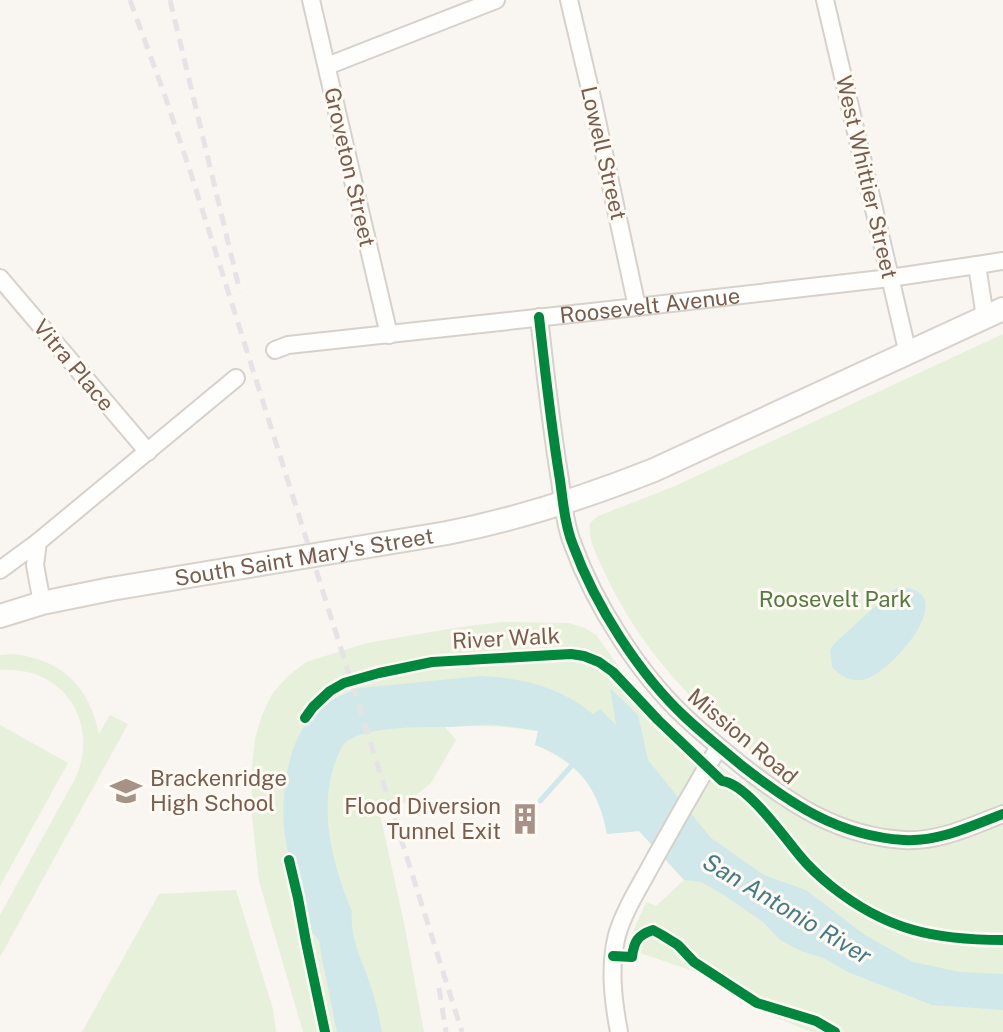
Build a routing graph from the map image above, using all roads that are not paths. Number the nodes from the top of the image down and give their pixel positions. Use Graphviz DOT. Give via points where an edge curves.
graph roads {
  1 [pos="311,0"];
  2 [pos="496,0"];
  3 [pos="569,0"];
  4 [pos="825,0"];
  5 [pos="327,66"];
  6 [pos="1003,261"];
  7 [pos="977,265"];
  8 [pos="0,278"];
  9 [pos="890,278"];
  10 [pos="637,307"];
  11 [pos="994,313"];
  12 [pos="539,317"];
  13 [pos="389,335"];
  14 [pos="275,350"];
  15 [pos="908,354"];
  16 [pos="236,378"];
  17 [pos="148,452"];
  18 [pos="564,504"];
  19 [pos="38,542"];
  20 [pos="0,570"];
  21 [pos="42,603"];
  22 [pos="0,616"];
  23 [pos="719,747"];
  24 [pos="1003,814"];
  25 [pos="619,1032"];
  1 -- 5 [label="street, Groveton Street"];
  2 -- 5 [label="street"];
  3 -- 10 [label="street, Lowell Street"];
  4 -- 9 [label="street, West Whittier Street"];
  5 -- 13 [label="street, Groveton Street"];
  6 -- 7 [label="street, Roosevelt Avenue"];
  7 -- 9 [label="street, Roosevelt Avenue"];
  7 -- 11 [label="street"];
  8 -- 17 [label="street, Vitra Place"];
  9 -- 10 [label="street, Roosevelt Avenue"];
  9 -- 15 [label="street, West Whittier Street"];
  10 -- 12 [label="street, Roosevelt Avenue"];
  11 -- 15 [label="main road"];
  12 -- 13 [label="street, Roosevelt Avenue"];
  12 -- 18 [label="street, Mission Road"];
  13 -- 14 [label="street, Roosevelt Avenue"];
  15 -- 18 [label="main road" via="654,470"];
  16 -- 17 [label="street"];
  17 -- 19 [label="street"];
  18 -- 21 [label="main road, South Saint Mary's Street" via="485,526"];
  18 -- 23 [label="street, Mission Road" via="573,544 620,639 683,715"];
  19 -- 20 [label="street"];
  19 -- 21 [label="street" via="35,565"];
  21 -- 22 [label="main road, South Saint Mary's Street"];
  23 -- 24 [label="street, Mission Road" via="796,806 869,835 932,839"];
  23 -- 25 [label="street" via="618,933 612,981"];
}
